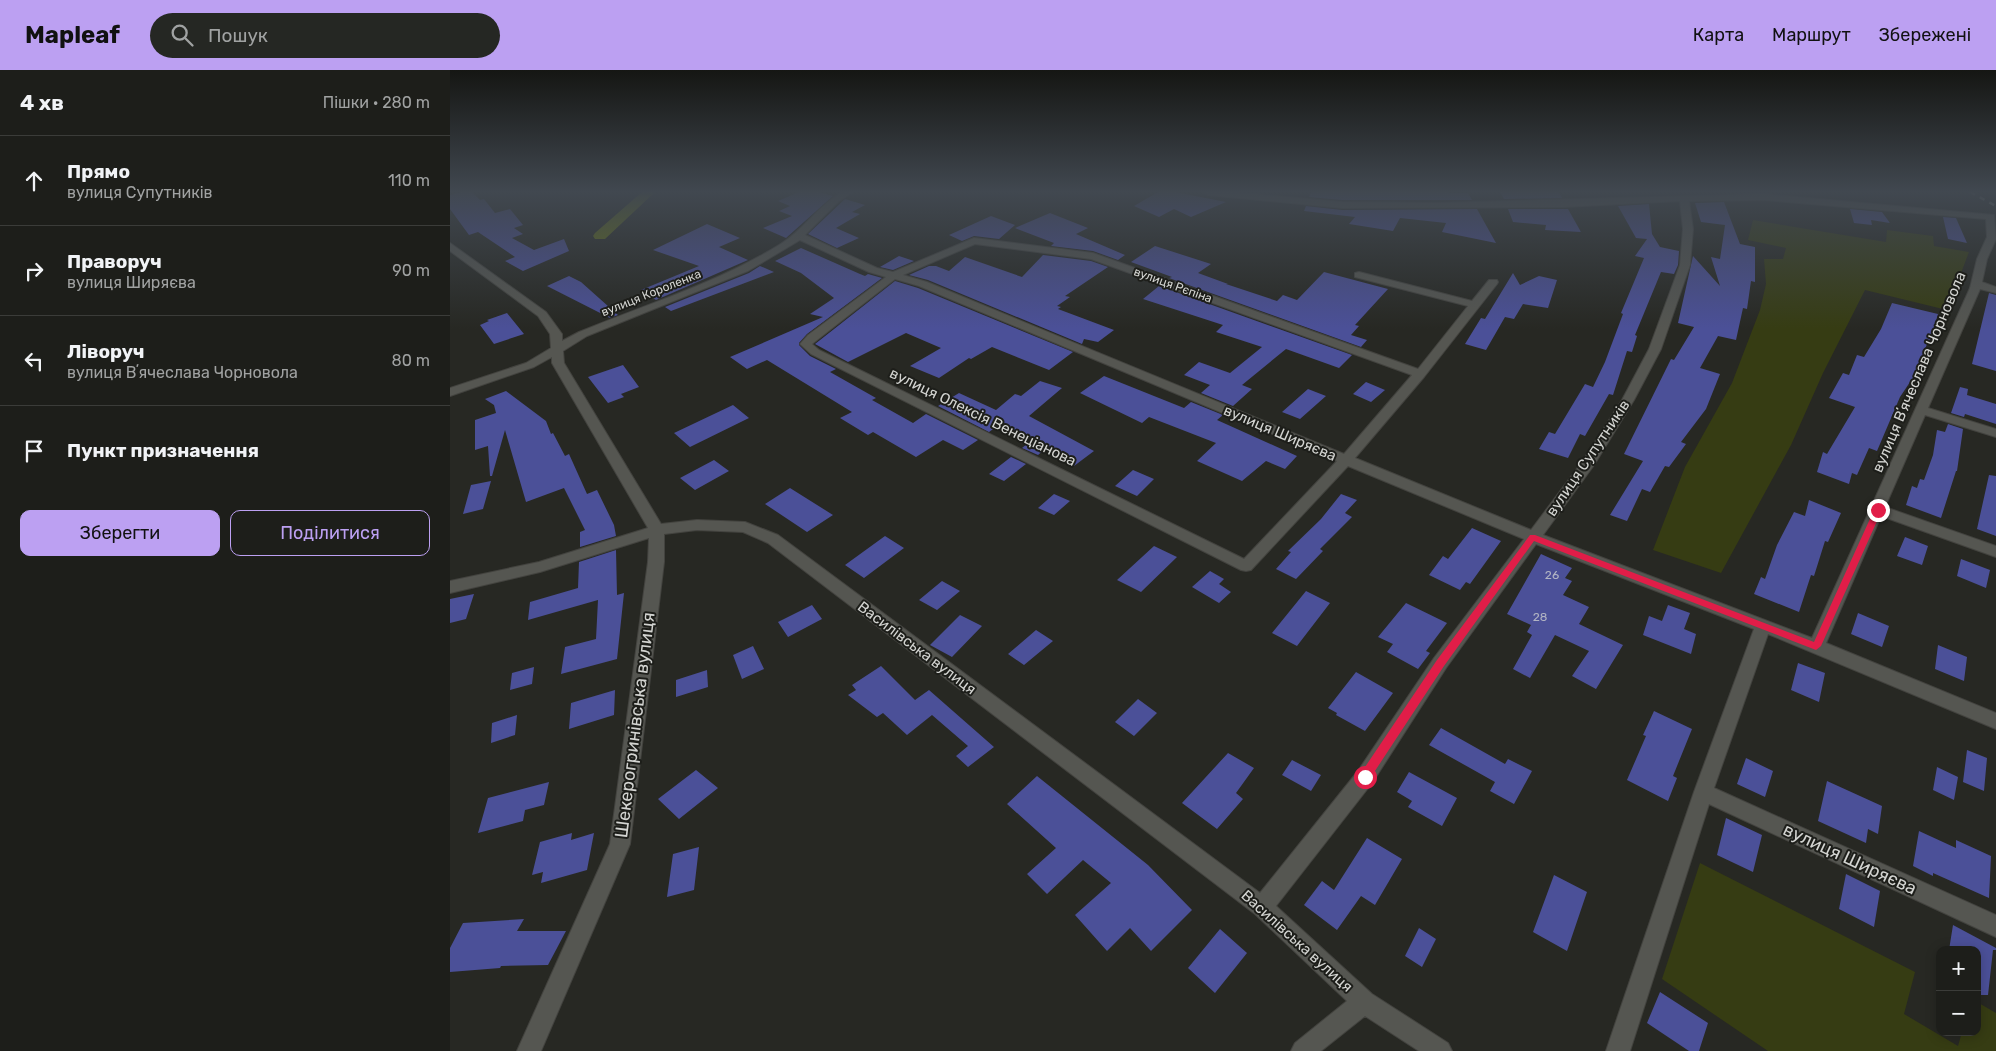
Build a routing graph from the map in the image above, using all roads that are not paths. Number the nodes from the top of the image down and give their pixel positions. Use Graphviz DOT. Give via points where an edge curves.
graph roads {
  1 [pos="796,238"];
  2 [pos="803,238"];
  3 [pos="1687,238"];
  4 [pos="1992,238"];
  5 [pos="450,246"];
  6 [pos="893,276"];
  7 [pos="1359,276"];
  8 [pos="1493,282"];
  9 [pos="1976,284"];
  10 [pos="1996,290"];
  11 [pos="1476,305"];
  12 [pos="557,347"];
  13 [pos="1420,374"];
  14 [pos="450,392"];
  15 [pos="1922,410"];
  16 [pos="1996,433"];
  17 [pos="1346,460"];
  18 [pos="1878,510"];
  19 [pos="657,530"];
  20 [pos="1533,537"];
  21 [pos="1996,552"];
  22 [pos="450,588"];
  23 [pos="1763,626"];
  24 [pos="1816,646"];
  25 [pos="1996,721"];
  26 [pos="1703,792"];
  27 [pos="1262,907"];
  28 [pos="1996,926"];
  29 [pos="1364,1002"];
  30 [pos="529,1051"];
  31 [pos="1302,1051"];
  32 [pos="1440,1051"];
  33 [pos="1618,1051"];
  1 -- 12 [label="street, вулиця Короленка" via="744,269"];
  2 -- 6 [label="street, вулиця Ширяєва"];
  3 -- 20 [label="street, вулиця Супутників" via="1685,265 1655,349 1587,465"];
  4 -- 9 [label="street, вулиця Вʼячеслава Чорновола"];
  5 -- 12 [label="street" via="542,314 556,334"];
  6 -- 13 [label="street, вулиця Рєпіна" via="974,241 1093,256"];
  6 -- 17 [label="street, вулиця Ширяєва" via="924,284"];
  6 -- 17 [label="street, вулиця Олексія Венеціанова" via="806,344 815,352 1246,566"];
  7 -- 11 [label="street"];
  8 -- 11 [label="street"];
  9 -- 10 [label="street"];
  9 -- 15 [label="street, вулиця Вʼячеслава Чорновола"];
  11 -- 13 [label="street"];
  12 -- 14 [label="street, вулиця Короленка" via="530,365"];
  12 -- 19 [label="street" via="558,363"];
  13 -- 17 [label="street"];
  15 -- 16 [label="street"];
  15 -- 18 [label="street, вулиця Вʼячеслава Чорновола"];
  17 -- 20 [label="street, вулиця Ширяєва"];
  18 -- 21 [label="street"];
  18 -- 24 [label="street, вулиця Вʼячеслава Чорновола"];
  19 -- 22 [label="street, Василівська вулиця" via="540,567"];
  19 -- 27 [label="street, Василівська вулиця" via="697,525 745,527 773,539"];
  19 -- 30 [label="street, Шекерогринівська вулиця" via="656,562 620,844"];
  20 -- 23 [label="street, вулиця Ширяєва"];
  20 -- 27 [label="street, вулиця Супутників" via="1440,663 1365,777"];
  23 -- 24 [label="street, вулиця Ширяєва"];
  23 -- 26 [label="street"];
  24 -- 25 [label="street, вулиця Ширяєва"];
  26 -- 28 [label="street, вулиця Ширяєва"];
  26 -- 33 [label="street"];
  27 -- 29 [label="street, Василівська вулиця"];
  29 -- 31 [label="street"];
  29 -- 32 [label="street, Василівська вулиця"];
}
